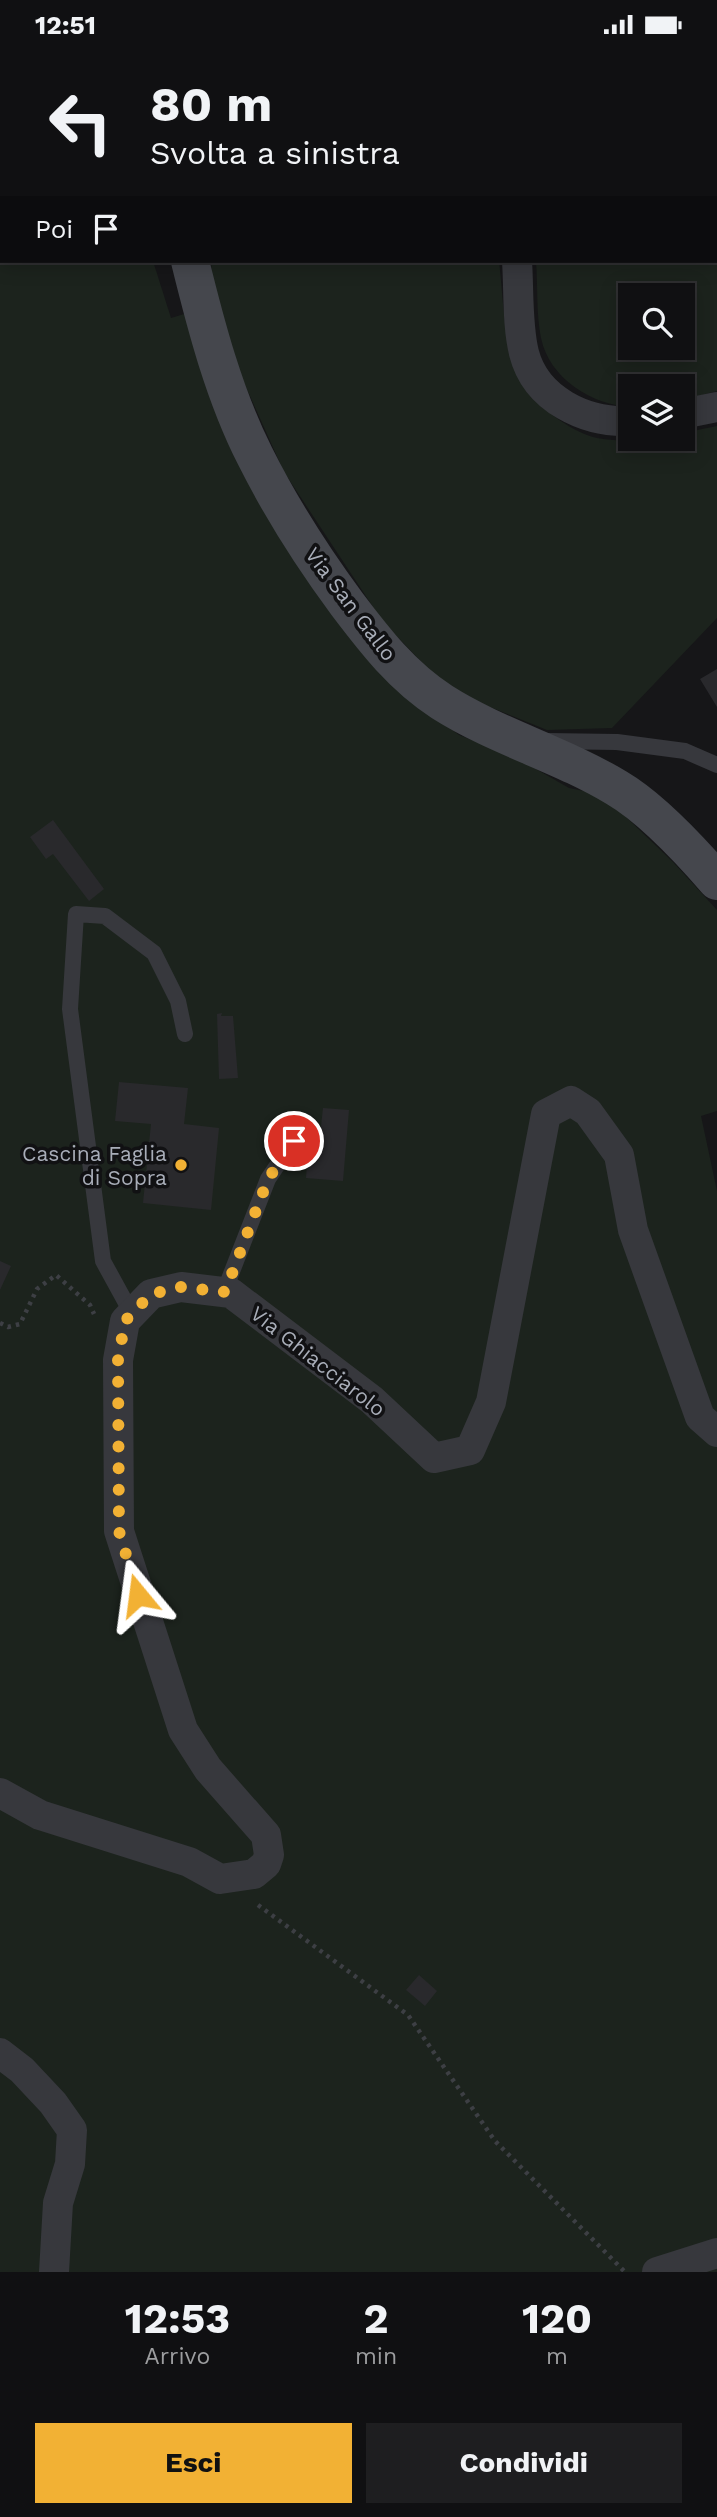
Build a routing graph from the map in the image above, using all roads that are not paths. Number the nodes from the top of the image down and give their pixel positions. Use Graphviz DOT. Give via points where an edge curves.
graph roads {
  1 [pos="191,263"];
  2 [pos="517,263"];
  3 [pos="717,407"];
  4 [pos="695,411"];
  5 [pos="618,422"];
  6 [pos="530,746"];
  7 [pos="717,765"];
  8 [pos="717,881"];
  9 [pos="185,1034"];
  10 [pos="303,1127"];
  11 [pos="225,1292"];
  12 [pos="132,1314"];
  13 [pos="717,1432"];
  14 [pos="0,1793"];
  15 [pos="0,2053"];
  16 [pos="717,2253"];
  17 [pos="54,2272"];
  18 [pos="657,2272"];
  1 -- 6 [label="street, Via San Gallo" via="219,366 254,455 319,566 407,677 489,729"];
  2 -- 5 [label="street" via="524,353 535,379 580,415"];
  3 -- 4 [label="street"];
  6 -- 7 [label="lane" via="554,739 617,741 685,751"];
  6 -- 8 [label="street, Via San Gallo" via="619,789 689,849"];
  9 -- 12 [label="lane" via="178,1001 154,953 105,916 76,915 70,1009 103,1261"];
  10 -- 11 [label="lane" via="268,1179"];
  11 -- 12 [label="street, Via Ghiacciarolo" via="181,1287 151,1294"];
  11 -- 13 [label="street, Via Ghiacciarolo" via="372,1401 434,1458 470,1450 491,1402 546,1114 571,1101 588,1112 619,1156 638,1243 700,1417"];
  12 -- 14 [label="street" via="125,1321 118,1360 119,1531 183,1730 208,1769 266,1835 269,1855 254,1874 220,1879 176,1858 40,1815"];
  15 -- 17 [label="street" via="53,2103 72,2130 71,2164 58,2203"];
  16 -- 18 [label="street"];
}
